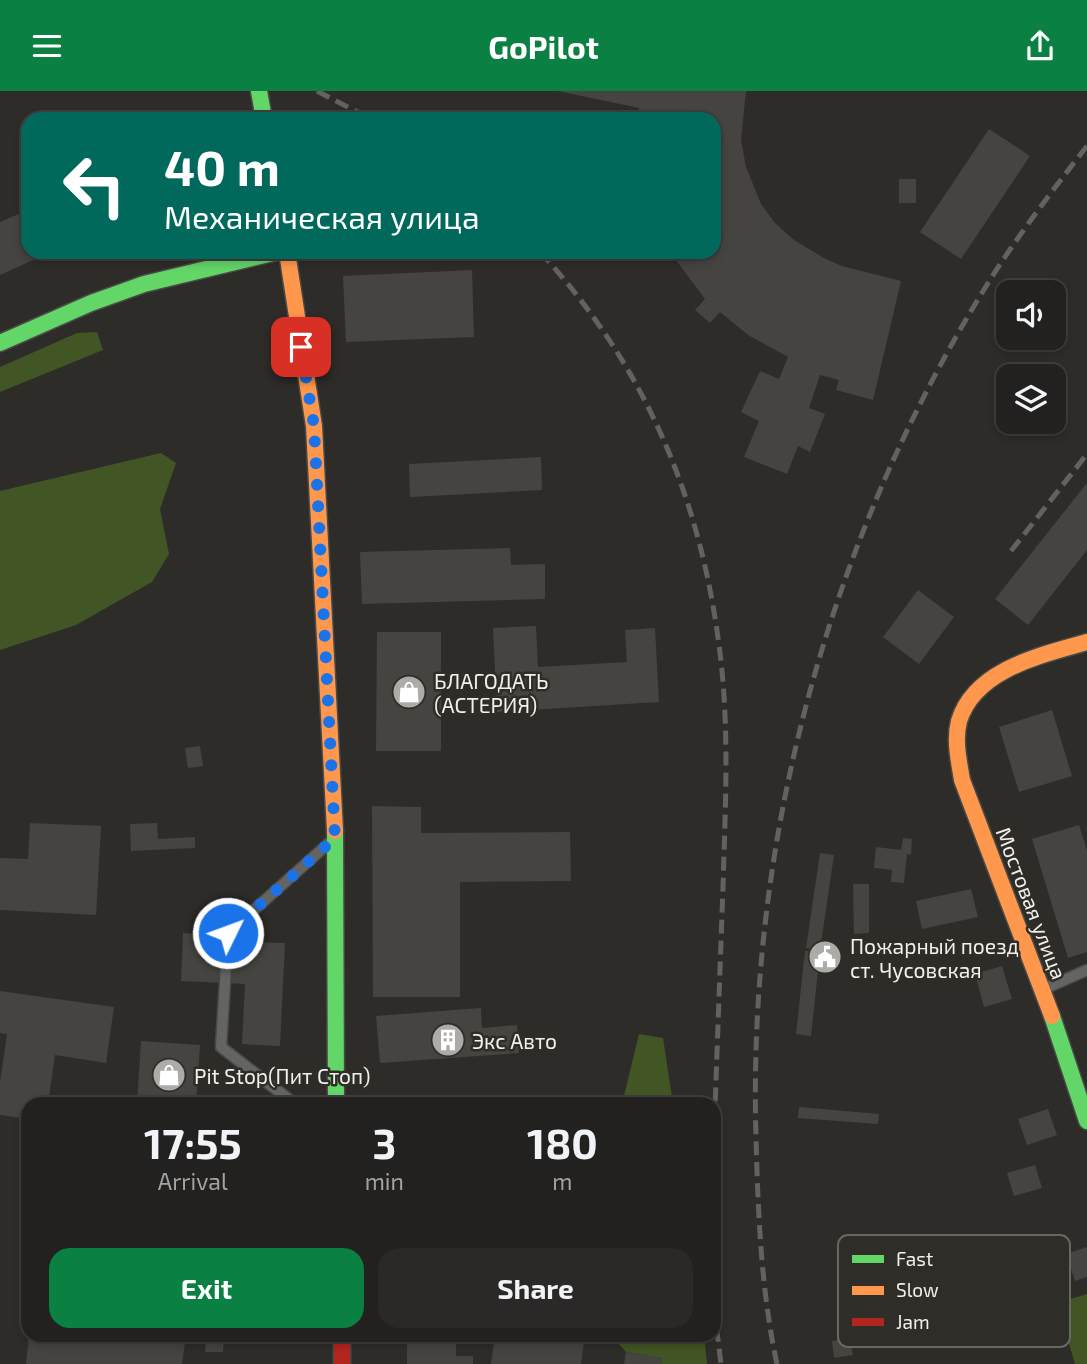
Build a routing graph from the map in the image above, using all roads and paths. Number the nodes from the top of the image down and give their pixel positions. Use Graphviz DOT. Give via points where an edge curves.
graph roads {
  1 [pos="259,91"];
  2 [pos="263,112"];
  3 [pos="248,259"];
  4 [pos="288,259"];
  5 [pos="0,343"];
  6 [pos="1087,642"];
  7 [pos="335,838"];
  8 [pos="1087,970"];
  9 [pos="1043,989"];
  10 [pos="286,1097"];
  11 [pos="336,1097"];
  12 [pos="1087,1121"];
  13 [pos="342,1342"];
  14 [pos="342,1364"];
  1 -- 2 [label="main road"];
  3 -- 5 [label="main road" via="144,284"];
  4 -- 7 [label="main road" via="314,426"];
  6 -- 9 [label="main road, Мостовая улица" via="1003,670 985,683 958,723 955,745 957,763"];
  7 -- 10 [label="lane" via="228,933 221,1047"];
  7 -- 11 [label="main road"];
  8 -- 9 [label="lane"];
  9 -- 12 [label="main road, Мостовая улица"];
  13 -- 14 [label="main road"];
}
